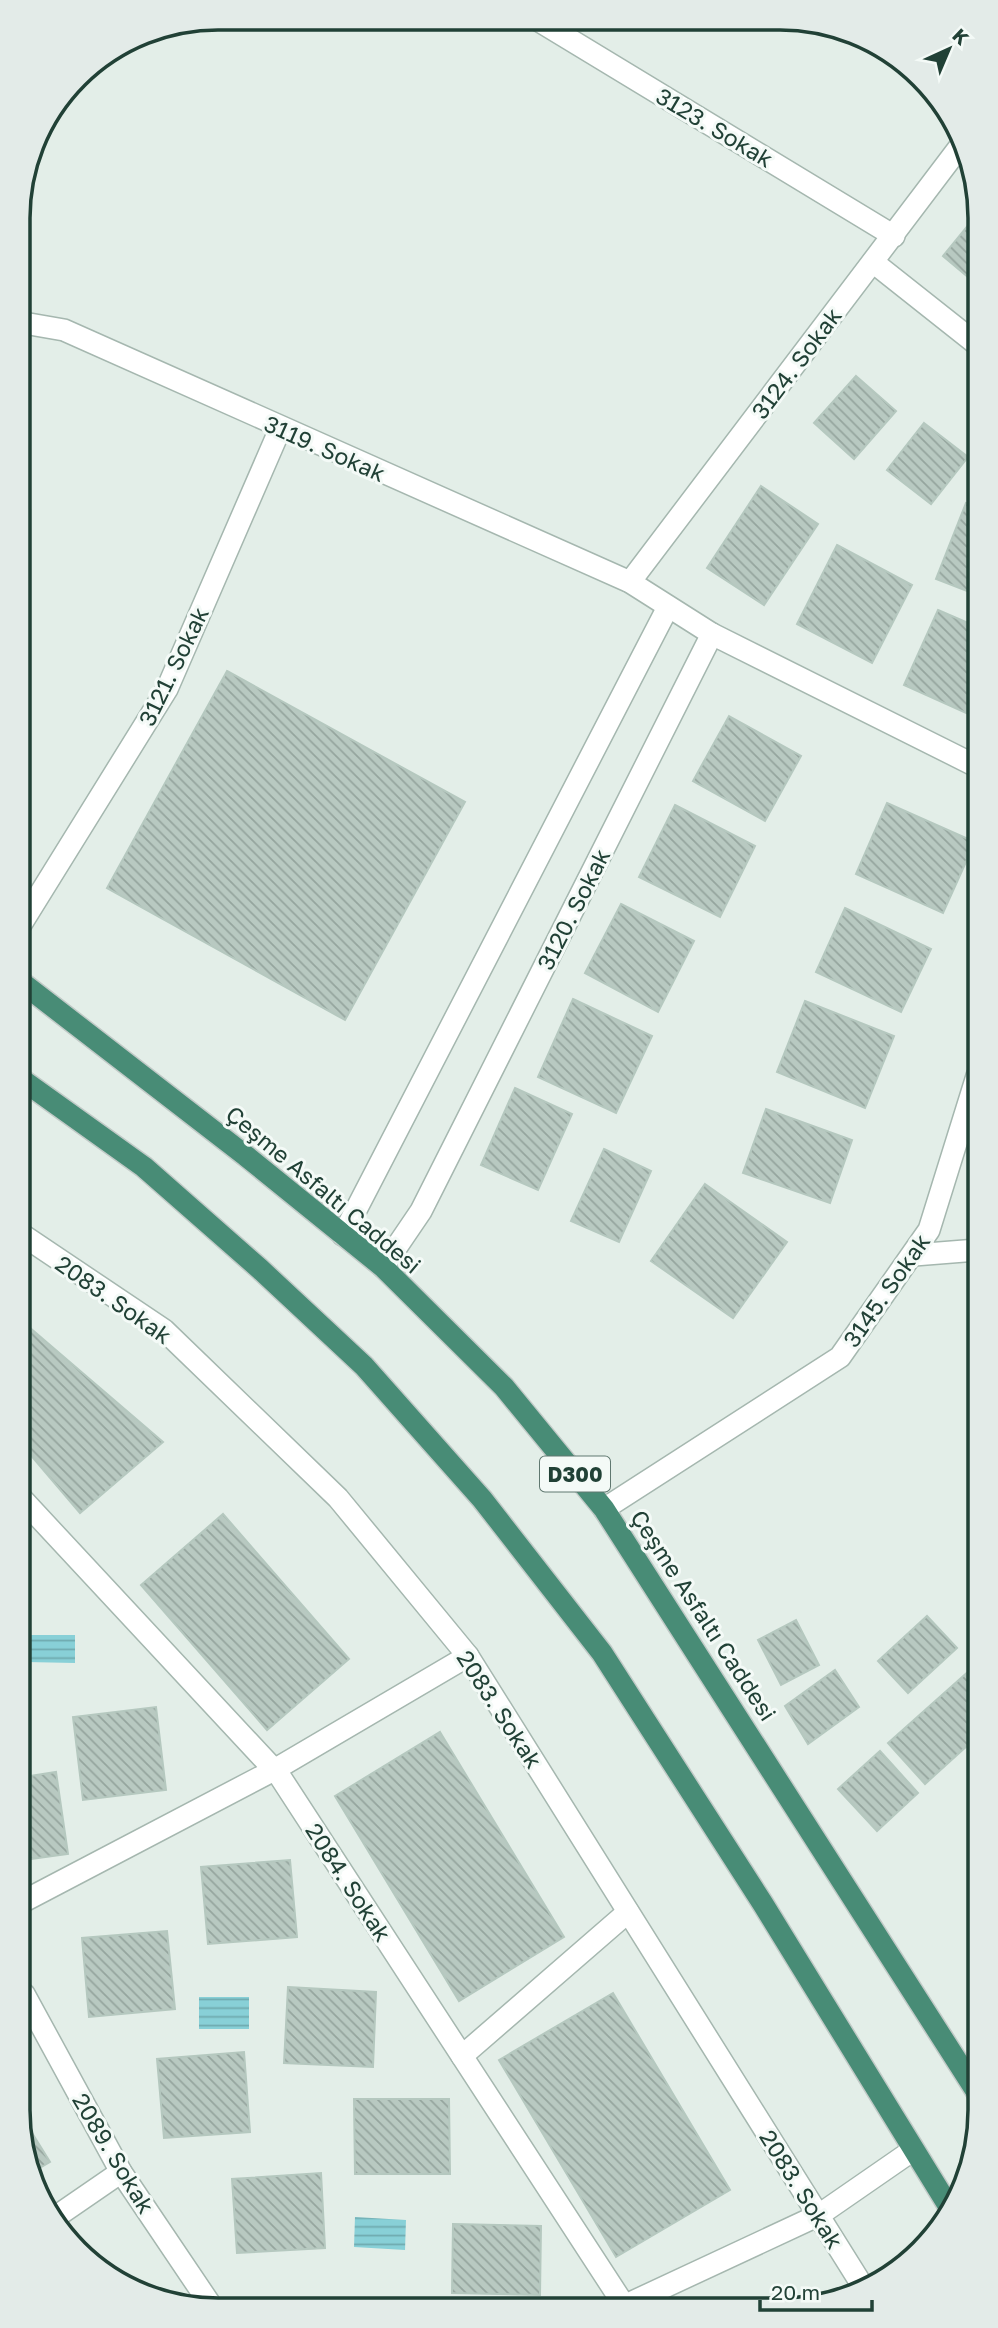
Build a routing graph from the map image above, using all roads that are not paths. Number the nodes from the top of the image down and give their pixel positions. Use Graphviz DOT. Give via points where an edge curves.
graph roads {
  1 [pos="554,30"];
  2 [pos="956,152"];
  3 [pos="894,236"];
  4 [pos="873,262"];
  5 [pos="30,324"];
  6 [pos="968,337"];
  7 [pos="280,429"];
  8 [pos="630,582"];
  9 [pos="668,607"];
  10 [pos="712,634"];
  11 [pos="968,762"];
  12 [pos="30,910"];
  13 [pos="30,990"];
  14 [pos="30,1085"];
  15 [pos="968,1102"];
  16 [pos="343,1235"];
  17 [pos="30,1240"];
  18 [pos="968,1251"];
  19 [pos="914,1255"];
  20 [pos="383,1267"];
  21 [pos="30,1508"];
  22 [pos="604,1509"];
  23 [pos="468,1656"];
  24 [pos="274,1770"];
  25 [pos="30,1899"];
  26 [pos="628,1912"];
  27 [pos="30,2005"];
  28 [pos="462,2056"];
  29 [pos="968,2077"];
  30 [pos="913,2150"];
  31 [pos="121,2172"];
  32 [pos="945,2200"];
  33 [pos="60,2214"];
  34 [pos="819,2215"];
  35 [pos="859,2280"];
  36 [pos="206,2298"];
  37 [pos="620,2298"];
  38 [pos="640,2298"];
  1 -- 3 [label="street, 3123. Sokak"];
  2 -- 3 [label="street, 3124. Sokak"];
  3 -- 4 [label="street, 3124. Sokak"];
  4 -- 6 [label="street"];
  4 -- 8 [label="street, 3124. Sokak"];
  5 -- 7 [label="street, 3119. Sokak" via="64,330"];
  7 -- 8 [label="street, 3119. Sokak"];
  7 -- 12 [label="street, 3121. Sokak" via="167,689"];
  8 -- 9 [label="street"];
  9 -- 10 [label="street"];
  9 -- 16 [label="street"];
  10 -- 11 [label="street"];
  10 -- 20 [label="street, 3120. Sokak" via="421,1211"];
  13 -- 16 [label="highway, Çeşme Asfaltı Caddesi / D300"];
  14 -- 30 [label="highway" via="144,1167 260,1269 364,1366 482,1499 601,1653 763,1904"];
  15 -- 19 [label="street, 3145. Sokak" via="929,1230"];
  16 -- 20 [label="highway, Çeşme Asfaltı Caddesi / D300"];
  17 -- 23 [label="street, 2083. Sokak" via="164,1330 338,1498"];
  18 -- 19 [label="street"];
  19 -- 22 [label="street, 3145. Sokak" via="840,1357"];
  20 -- 22 [label="highway, Çeşme Asfaltı Caddesi / D300" via="503,1387"];
  21 -- 24 [label="street, 2084. Sokak"];
  22 -- 29 [label="highway, Çeşme Asfaltı Caddesi / D300"];
  23 -- 24 [label="street"];
  23 -- 26 [label="street, 2083. Sokak"];
  24 -- 25 [label="street"];
  24 -- 28 [label="street, 2084. Sokak"];
  26 -- 28 [label="street"];
  26 -- 34 [label="street, 2083. Sokak"];
  27 -- 31 [label="street, 2089. Sokak"];
  28 -- 37 [label="street, 2084. Sokak"];
  30 -- 32 [label="highway"];
  30 -- 34 [label="street"];
  31 -- 33 [label="street"];
  31 -- 36 [label="street, 2089. Sokak"];
  34 -- 35 [label="street, 2083. Sokak"];
  34 -- 38 [label="street"];
}
